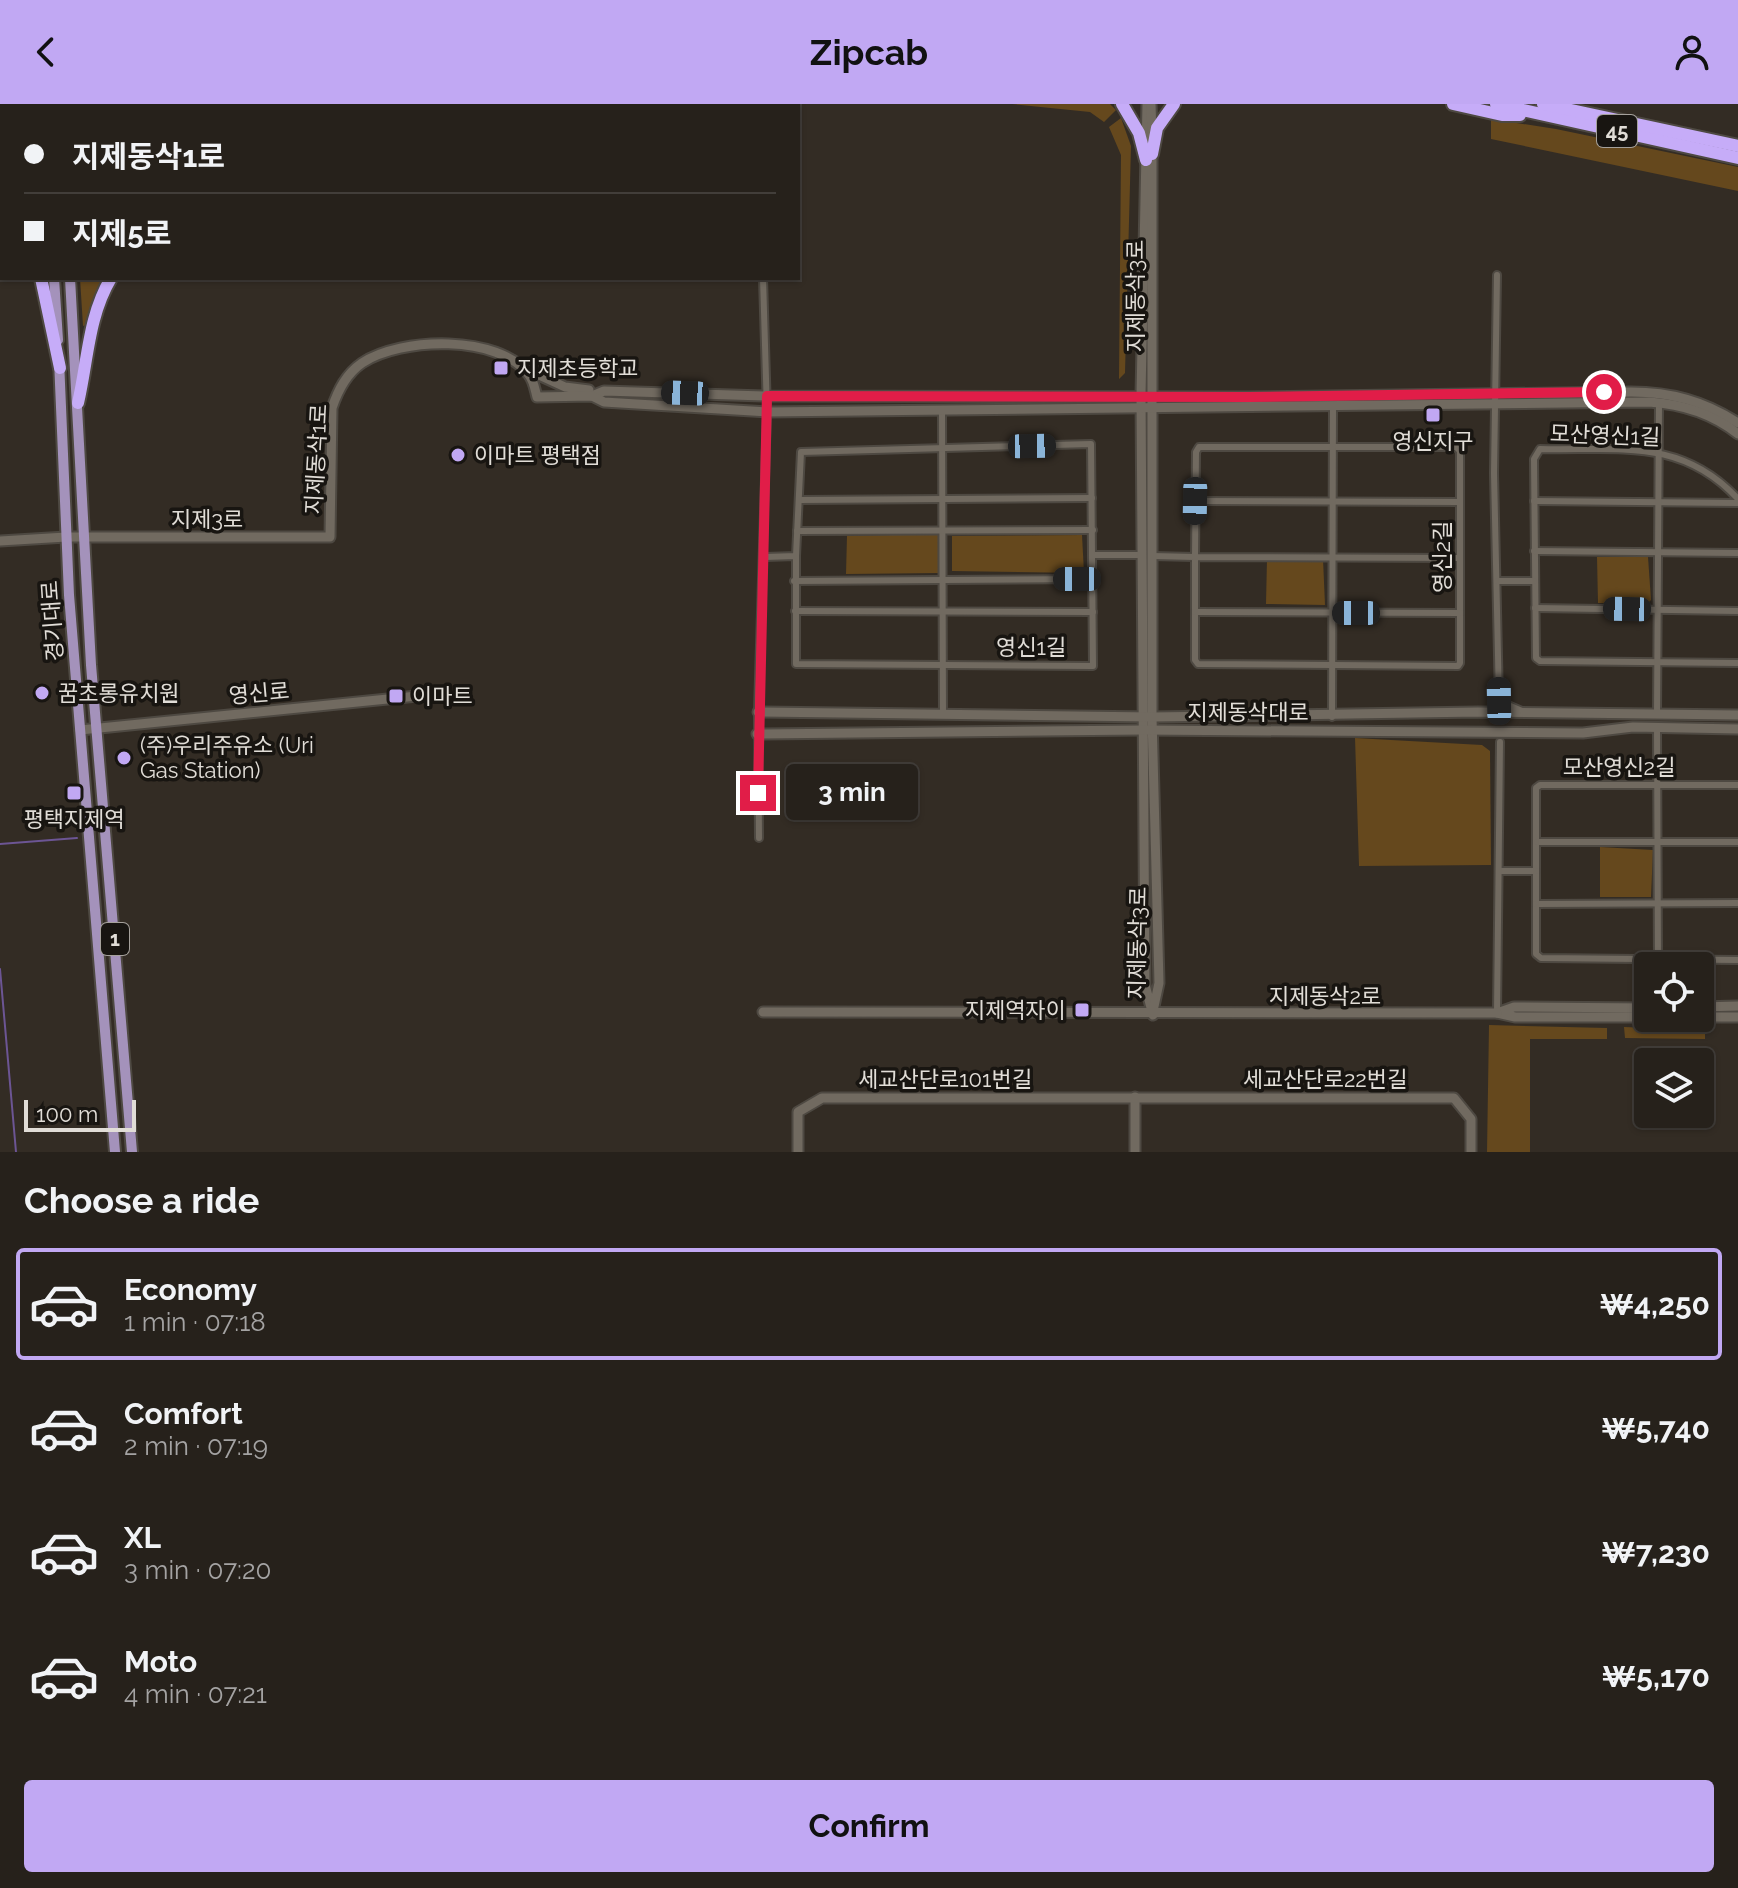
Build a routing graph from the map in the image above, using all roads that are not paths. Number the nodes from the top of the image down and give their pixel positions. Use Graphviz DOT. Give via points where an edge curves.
graph roads {
  1 [pos="1122,104"];
  2 [pos="1149,104"];
  3 [pos="1174,104"];
  4 [pos="1453,104"];
  5 [pos="1496,104"];
  6 [pos="1542,110"];
  7 [pos="1738,146"];
  8 [pos="1149,157"];
  9 [pos="1738,158"];
  10 [pos="1497,275"];
  11 [pos="41,280"];
  12 [pos="54,280"];
  13 [pos="70,280"];
  14 [pos="110,280"];
  15 [pos="763,280"];
  16 [pos="522,367"];
  17 [pos="60,368"];
  18 [pos="604,391"];
  19 [pos="1141,395"];
  20 [pos="1154,395"];
  21 [pos="592,396"];
  22 [pos="767,396"];
  23 [pos="1495,401"];
  24 [pos="78,403"];
  25 [pos="1659,403"];
  26 [pos="1333,408"];
  27 [pos="1147,409"];
  28 [pos="942,411"];
  29 [pos="767,412"];
  30 [pos="1738,423"];
  31 [pos="1738,434"];
  32 [pos="1331,447"];
  33 [pos="943,448"];
  34 [pos="1658,452"];
  35 [pos="1092,498"];
  36 [pos="943,499"];
  37 [pos="799,500"];
  38 [pos="1195,501"];
  39 [pos="1331,501"];
  40 [pos="1534,501"];
  41 [pos="1738,501"];
  42 [pos="1460,502"];
  43 [pos="1658,504"];
  44 [pos="943,530"];
  45 [pos="1093,530"];
  46 [pos="797,531"];
  47 [pos="66,537"];
  48 [pos="83,537"];
  49 [pos="330,537"];
  50 [pos="0,541"];
  51 [pos="1534,551"];
  52 [pos="1658,552"];
  53 [pos="1738,553"];
  54 [pos="1093,555"];
  55 [pos="796,556"];
  56 [pos="1146,556"];
  57 [pos="765,557"];
  58 [pos="1195,557"];
  59 [pos="1330,557"];
  60 [pos="1460,558"];
  61 [pos="1093,579"];
  62 [pos="943,580"];
  63 [pos="794,581"];
  64 [pos="1497,581"];
  65 [pos="1534,581"];
  66 [pos="1535,608"];
  67 [pos="1658,610"];
  68 [pos="795,611"];
  69 [pos="1738,611"];
  70 [pos="943,612"];
  71 [pos="1093,612"];
  72 [pos="1195,612"];
  73 [pos="1330,613"];
  74 [pos="1460,613"];
  75 [pos="1657,663"];
  76 [pos="1738,663"];
  77 [pos="943,665"];
  78 [pos="1332,665"];
  79 [pos="427,695"];
  80 [pos="1499,701"];
  81 [pos="758,712"];
  82 [pos="1478,712"];
  83 [pos="1527,713"];
  84 [pos="943,714"];
  85 [pos="1657,714"];
  86 [pos="1738,715"];
  87 [pos="1147,717"];
  88 [pos="1332,717"];
  89 [pos="95,726"];
  90 [pos="1657,727"];
  91 [pos="1738,729"];
  92 [pos="80,730"];
  93 [pos="1148,730"];
  94 [pos="1482,732"];
  95 [pos="1519,732"];
  96 [pos="757,734"];
  97 [pos="1500,742"];
  98 [pos="1657,785"];
  99 [pos="1738,785"];
  100 [pos="759,838"];
  101 [pos="1537,842"];
  102 [pos="1658,842"];
  103 [pos="1738,842"];
  104 [pos="1499,871"];
  105 [pos="1536,871"];
  106 [pos="1658,903"];
  107 [pos="1738,903"];
  108 [pos="1536,904"];
  109 [pos="1658,952"];
  110 [pos="1738,960"];
  111 [pos="1714,961"];
  112 [pos="1634,962"];
  113 [pos="1738,1006"];
  114 [pos="1714,1007"];
  115 [pos="1634,1008"];
  116 [pos="763,1012"];
  117 [pos="1497,1013"];
  118 [pos="1153,1015"];
  119 [pos="1634,1017"];
  120 [pos="1714,1017"];
  121 [pos="1738,1017"];
  122 [pos="1135,1097"];
  123 [pos="115,1152"];
  124 [pos="132,1152"];
  125 [pos="798,1152"];
  126 [pos="1135,1152"];
  127 [pos="1471,1152"];
  1 -- 8 [label="highway"];
  2 -- 8 [label="street, 지제동삭3로"];
  3 -- 8 [label="highway" via="1157,128"];
  4 -- 6 [label="highway" via="1502,115"];
  5 -- 6 [label="highway, 45"];
  6 -- 7 [label="highway, 45"];
  6 -- 9 [label="highway, 45"];
  8 -- 19 [label="street, 지제동삭3로"];
  8 -- 20 [label="street, 지제동삭3로"];
  10 -- 23 [label="street"];
  11 -- 17 [label="highway"];
  12 -- 17 [label="main road, 경기대로 / 1"];
  13 -- 24 [label="main road, 경기대로 / 1"];
  14 -- 24 [label="highway" via="88,335"];
  15 -- 22 [label="street"];
  16 -- 18 [label="street" via="565,387"];
  16 -- 21 [label="street, 지제동삭1로" via="537,397"];
  16 -- 49 [label="street, 지제동삭1로" via="476,345 404,346 361,364 339,388 332,408"];
  17 -- 47 [label="main road, 경기대로 / 1"];
  18 -- 21 [label="street, 지제동삭1로"];
  18 -- 22 [label="street, 지제동삭1로"];
  19 -- 20 [label="street, 지제동삭1로"];
  19 -- 22 [label="street, 지제동삭1로"];
  19 -- 27 [label="street, 지제동삭3로"];
  20 -- 23 [label="street, 지제동삭1로"];
  20 -- 27 [label="street, 지제동삭3로"];
  21 -- 29 [label="street, 지제동삭1로" via="604,402"];
  22 -- 29 [label="street"];
  23 -- 25 [label="street, 지제동삭1로"];
  23 -- 26 [label="street, 지제동삭1로"];
  23 -- 30 [label="street, 지제동삭1로" via="1666,392"];
  23 -- 64 [label="street"];
  24 -- 48 [label="main road, 경기대로 / 1"];
  25 -- 31 [label="street, 지제동삭1로" via="1701,413"];
  25 -- 34 [label="street"];
  26 -- 27 [label="street, 지제동삭1로"];
  26 -- 32 [label="street"];
  27 -- 28 [label="street, 지제동삭1로"];
  27 -- 56 [label="street, 지제동삭3로"];
  28 -- 29 [label="street, 지제동삭1로"];
  28 -- 33 [label="street"];
  29 -- 57 [label="street"];
  32 -- 38 [label="street, 영신2길" via="1199,447"];
  32 -- 39 [label="street"];
  32 -- 42 [label="street, 영신2길" via="1458,448"];
  33 -- 35 [label="street, 영신1길" via="1091,444"];
  33 -- 36 [label="street"];
  33 -- 37 [label="street, 영신1길" via="801,452"];
  34 -- 40 [label="street, 모산영신1길" via="1540,449 1534,459"];
  34 -- 41 [label="street, 모산영신1길" via="1717,476"];
  34 -- 43 [label="street"];
  35 -- 36 [label="street"];
  35 -- 45 [label="street, 영신1길"];
  36 -- 37 [label="street"];
  36 -- 44 [label="street"];
  37 -- 46 [label="street, 영신1길"];
  38 -- 39 [label="street"];
  38 -- 58 [label="street, 영신2길"];
  39 -- 42 [label="street"];
  39 -- 59 [label="street"];
  40 -- 43 [label="street"];
  40 -- 51 [label="street, 모산영신1길"];
  41 -- 43 [label="street"];
  42 -- 60 [label="street, 영신2길"];
  43 -- 52 [label="street"];
  44 -- 45 [label="street"];
  44 -- 46 [label="street"];
  44 -- 62 [label="street"];
  45 -- 54 [label="street, 영신1길"];
  46 -- 55 [label="street, 영신1길"];
  47 -- 48 [label="street, 지제3로"];
  47 -- 50 [label="street, 지제3로"];
  47 -- 92 [label="main road, 경기대로 / 1"];
  48 -- 49 [label="street, 지제3로"];
  48 -- 89 [label="main road, 경기대로 / 1"];
  51 -- 52 [label="street"];
  51 -- 65 [label="street, 모산영신1길"];
  52 -- 53 [label="street"];
  52 -- 67 [label="street"];
  54 -- 56 [label="street"];
  54 -- 61 [label="street, 영신1길"];
  55 -- 57 [label="street"];
  55 -- 63 [label="street, 영신1길"];
  56 -- 58 [label="street"];
  56 -- 87 [label="street, 지제동삭3로"];
  57 -- 81 [label="street"];
  58 -- 59 [label="street"];
  58 -- 72 [label="street, 영신2길"];
  59 -- 60 [label="street"];
  59 -- 73 [label="street"];
  60 -- 74 [label="street, 영신2길"];
  61 -- 62 [label="street"];
  61 -- 71 [label="street, 영신1길"];
  62 -- 63 [label="street"];
  62 -- 70 [label="street"];
  63 -- 68 [label="street, 영신1길"];
  64 -- 65 [label="street"];
  64 -- 80 [label="street"];
  65 -- 66 [label="street, 모산영신1길"];
  66 -- 67 [label="street"];
  66 -- 75 [label="street, 모산영신1길" via="1540,661"];
  67 -- 69 [label="street"];
  67 -- 75 [label="street"];
  68 -- 70 [label="street"];
  68 -- 77 [label="street, 영신1길" via="796,664"];
  70 -- 71 [label="street"];
  70 -- 77 [label="street"];
  71 -- 77 [label="street, 영신1길" via="1093,666"];
  72 -- 73 [label="street"];
  72 -- 78 [label="street, 영신2길" via="1198,664"];
  73 -- 74 [label="street"];
  73 -- 78 [label="street"];
  74 -- 78 [label="street, 영신2길" via="1458,666"];
  75 -- 76 [label="street, 모산영신1길"];
  75 -- 85 [label="street"];
  77 -- 84 [label="street"];
  78 -- 88 [label="street"];
  79 -- 89 [label="street, 영신로"];
  80 -- 82 [label="street"];
  80 -- 83 [label="street"];
  81 -- 84 [label="street, 지제동삭대로"];
  81 -- 96 [label="street"];
  82 -- 83 [label="street, 지제동삭대로"];
  82 -- 88 [label="street, 지제동삭대로"];
  83 -- 85 [label="street, 지제동삭대로"];
  84 -- 87 [label="street, 지제동삭대로"];
  85 -- 86 [label="street, 지제동삭대로"];
  87 -- 88 [label="street, 지제동삭대로"];
  87 -- 93 [label="street, 지제동삭3로"];
  89 -- 92 [label="street, 영신로"];
  89 -- 124 [label="main road, 경기대로 / 1"];
  90 -- 91 [label="street, 지제동삭대로"];
  90 -- 95 [label="street, 지제동삭대로"];
  90 -- 98 [label="street"];
  92 -- 123 [label="main road, 경기대로 / 1"];
  93 -- 94 [label="street, 지제동삭대로"];
  93 -- 96 [label="street, 지제동삭대로"];
  93 -- 118 [label="street, 지제동삭3로" via="1145,985"];
  94 -- 95 [label="street, 지제동삭대로"];
  94 -- 97 [label="street"];
  95 -- 97 [label="street"];
  96 -- 100 [label="street"];
  97 -- 104 [label="street"];
  98 -- 99 [label="street, 모산영신2길"];
  98 -- 101 [label="street, 모산영신2길" via="1540,785"];
  98 -- 102 [label="street"];
  101 -- 102 [label="street"];
  101 -- 105 [label="street, 모산영신2길"];
  102 -- 103 [label="street"];
  102 -- 106 [label="street"];
  104 -- 105 [label="street"];
  104 -- 117 [label="street"];
  105 -- 108 [label="street, 모산영신2길"];
  106 -- 107 [label="street"];
  106 -- 108 [label="street"];
  106 -- 109 [label="street"];
  108 -- 112 [label="street, 모산영신2길" via="1536,954 1541,958"];
  110 -- 111 [label="street, 모산영신2길"];
  113 -- 114 [label="street"];
  115 -- 117 [label="street, 지제동삭2로" via="1514,1007"];
  116 -- 118 [label="street, 지제동삭2로"];
  117 -- 118 [label="street, 지제동삭2로"];
  117 -- 119 [label="street, 지제동삭2로"];
  120 -- 121 [label="street"];
  122 -- 125 [label="street, 세교산단로101번길" via="822,1098 798,1112"];
  122 -- 126 [label="street"];
  122 -- 127 [label="street, 세교산단로22번길" via="1454,1098 1471,1119"];
}
